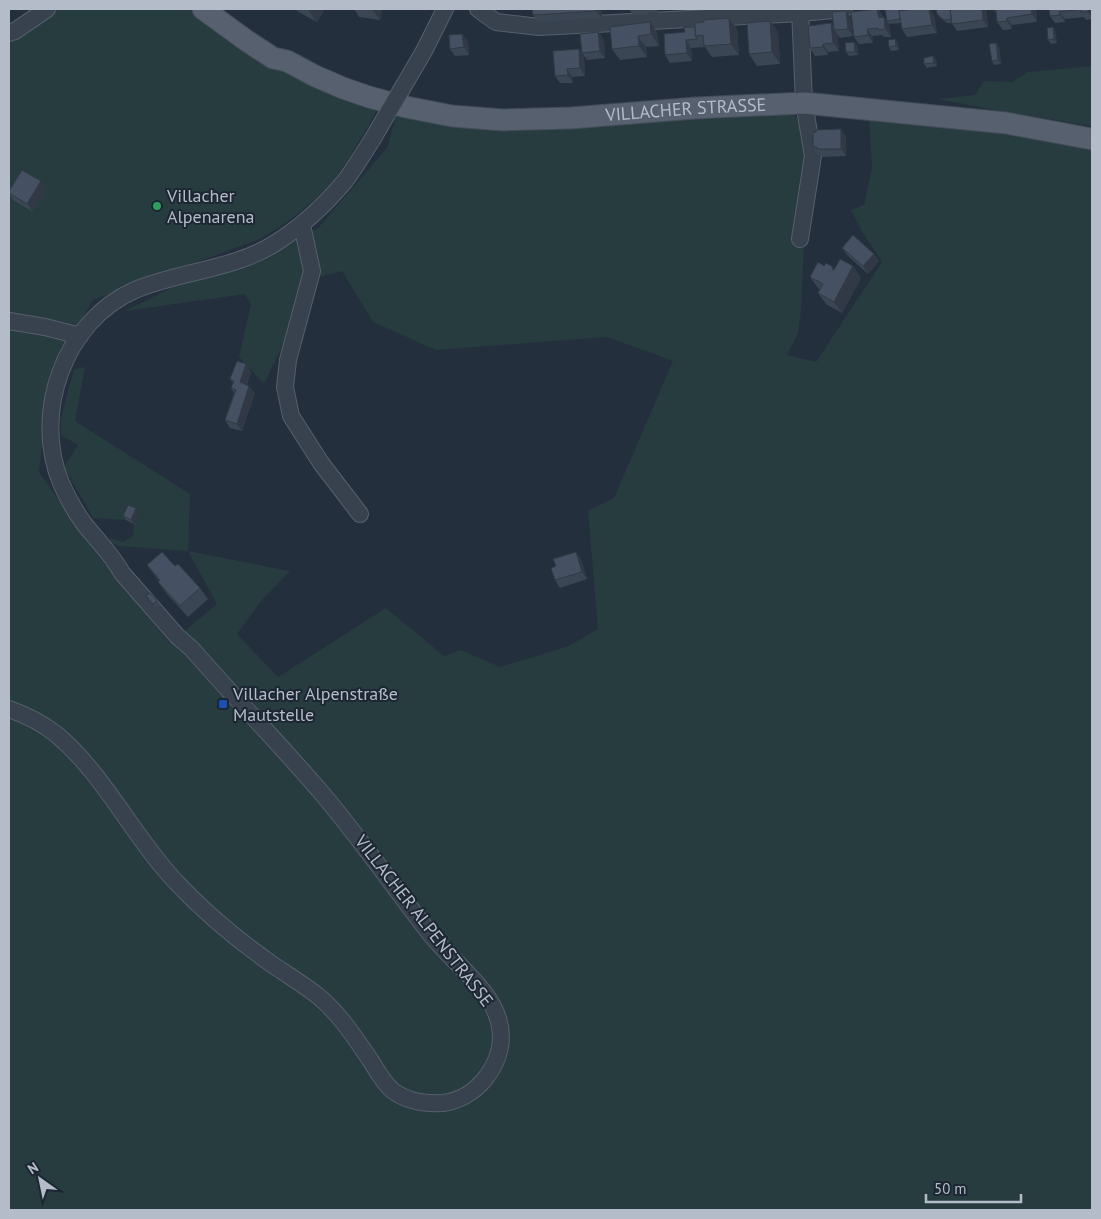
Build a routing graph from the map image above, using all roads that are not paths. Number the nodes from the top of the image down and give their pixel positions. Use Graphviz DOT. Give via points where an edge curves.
graph roads {
  1 [pos="47,9"];
  2 [pos="203,9"];
  3 [pos="223,9"];
  4 [pos="445,9"];
  5 [pos="478,9"];
  6 [pos="844,9"];
  7 [pos="800,11"];
  8 [pos="9,33"];
  9 [pos="287,61"];
  10 [pos="804,103"];
  11 [pos="1092,139"];
  12 [pos="302,225"];
  13 [pos="800,239"];
  14 [pos="9,321"];
  15 [pos="80,336"];
  16 [pos="360,514"];
  17 [pos="9,708"];
  1 -- 8 [label="street"];
  2 -- 9 [label="main road, VILLACHER STRASSE" via="260,51"];
  3 -- 9 [label="main road, VILLACHER STRASSE" via="280,50"];
  4 -- 12 [label="street, VILLACHER ALPENSTRASSE, bridge" via="424,51 345,181"];
  5 -- 7 [label="street" via="496,22 539,27"];
  6 -- 7 [label="street"];
  7 -- 10 [label="street"];
  9 -- 10 [label="main road, VILLACHER STRASSE" via="343,88 406,107 452,116 503,120 572,118"];
  10 -- 11 [label="main road, VILLACHER STRASSE" via="1006,123"];
  10 -- 13 [label="street" via="812,156"];
  12 -- 15 [label="street, VILLACHER ALPENSTRASSE" via="273,245 239,260 133,291 95,319"];
  12 -- 16 [label="street" via="312,271 288,360 285,387 291,416 321,463"];
  14 -- 15 [label="street"];
  15 -- 17 [label="street, VILLACHER ALPENSTRASSE" via="66,356 53,393 50,433 61,483 72,504 122,573 325,796 434,938 490,1001 502,1036 494,1068 479,1087 452,1102 424,1103 393,1091 349,1030 324,1002 212,917 176,882 76,752 32,718"];
}
